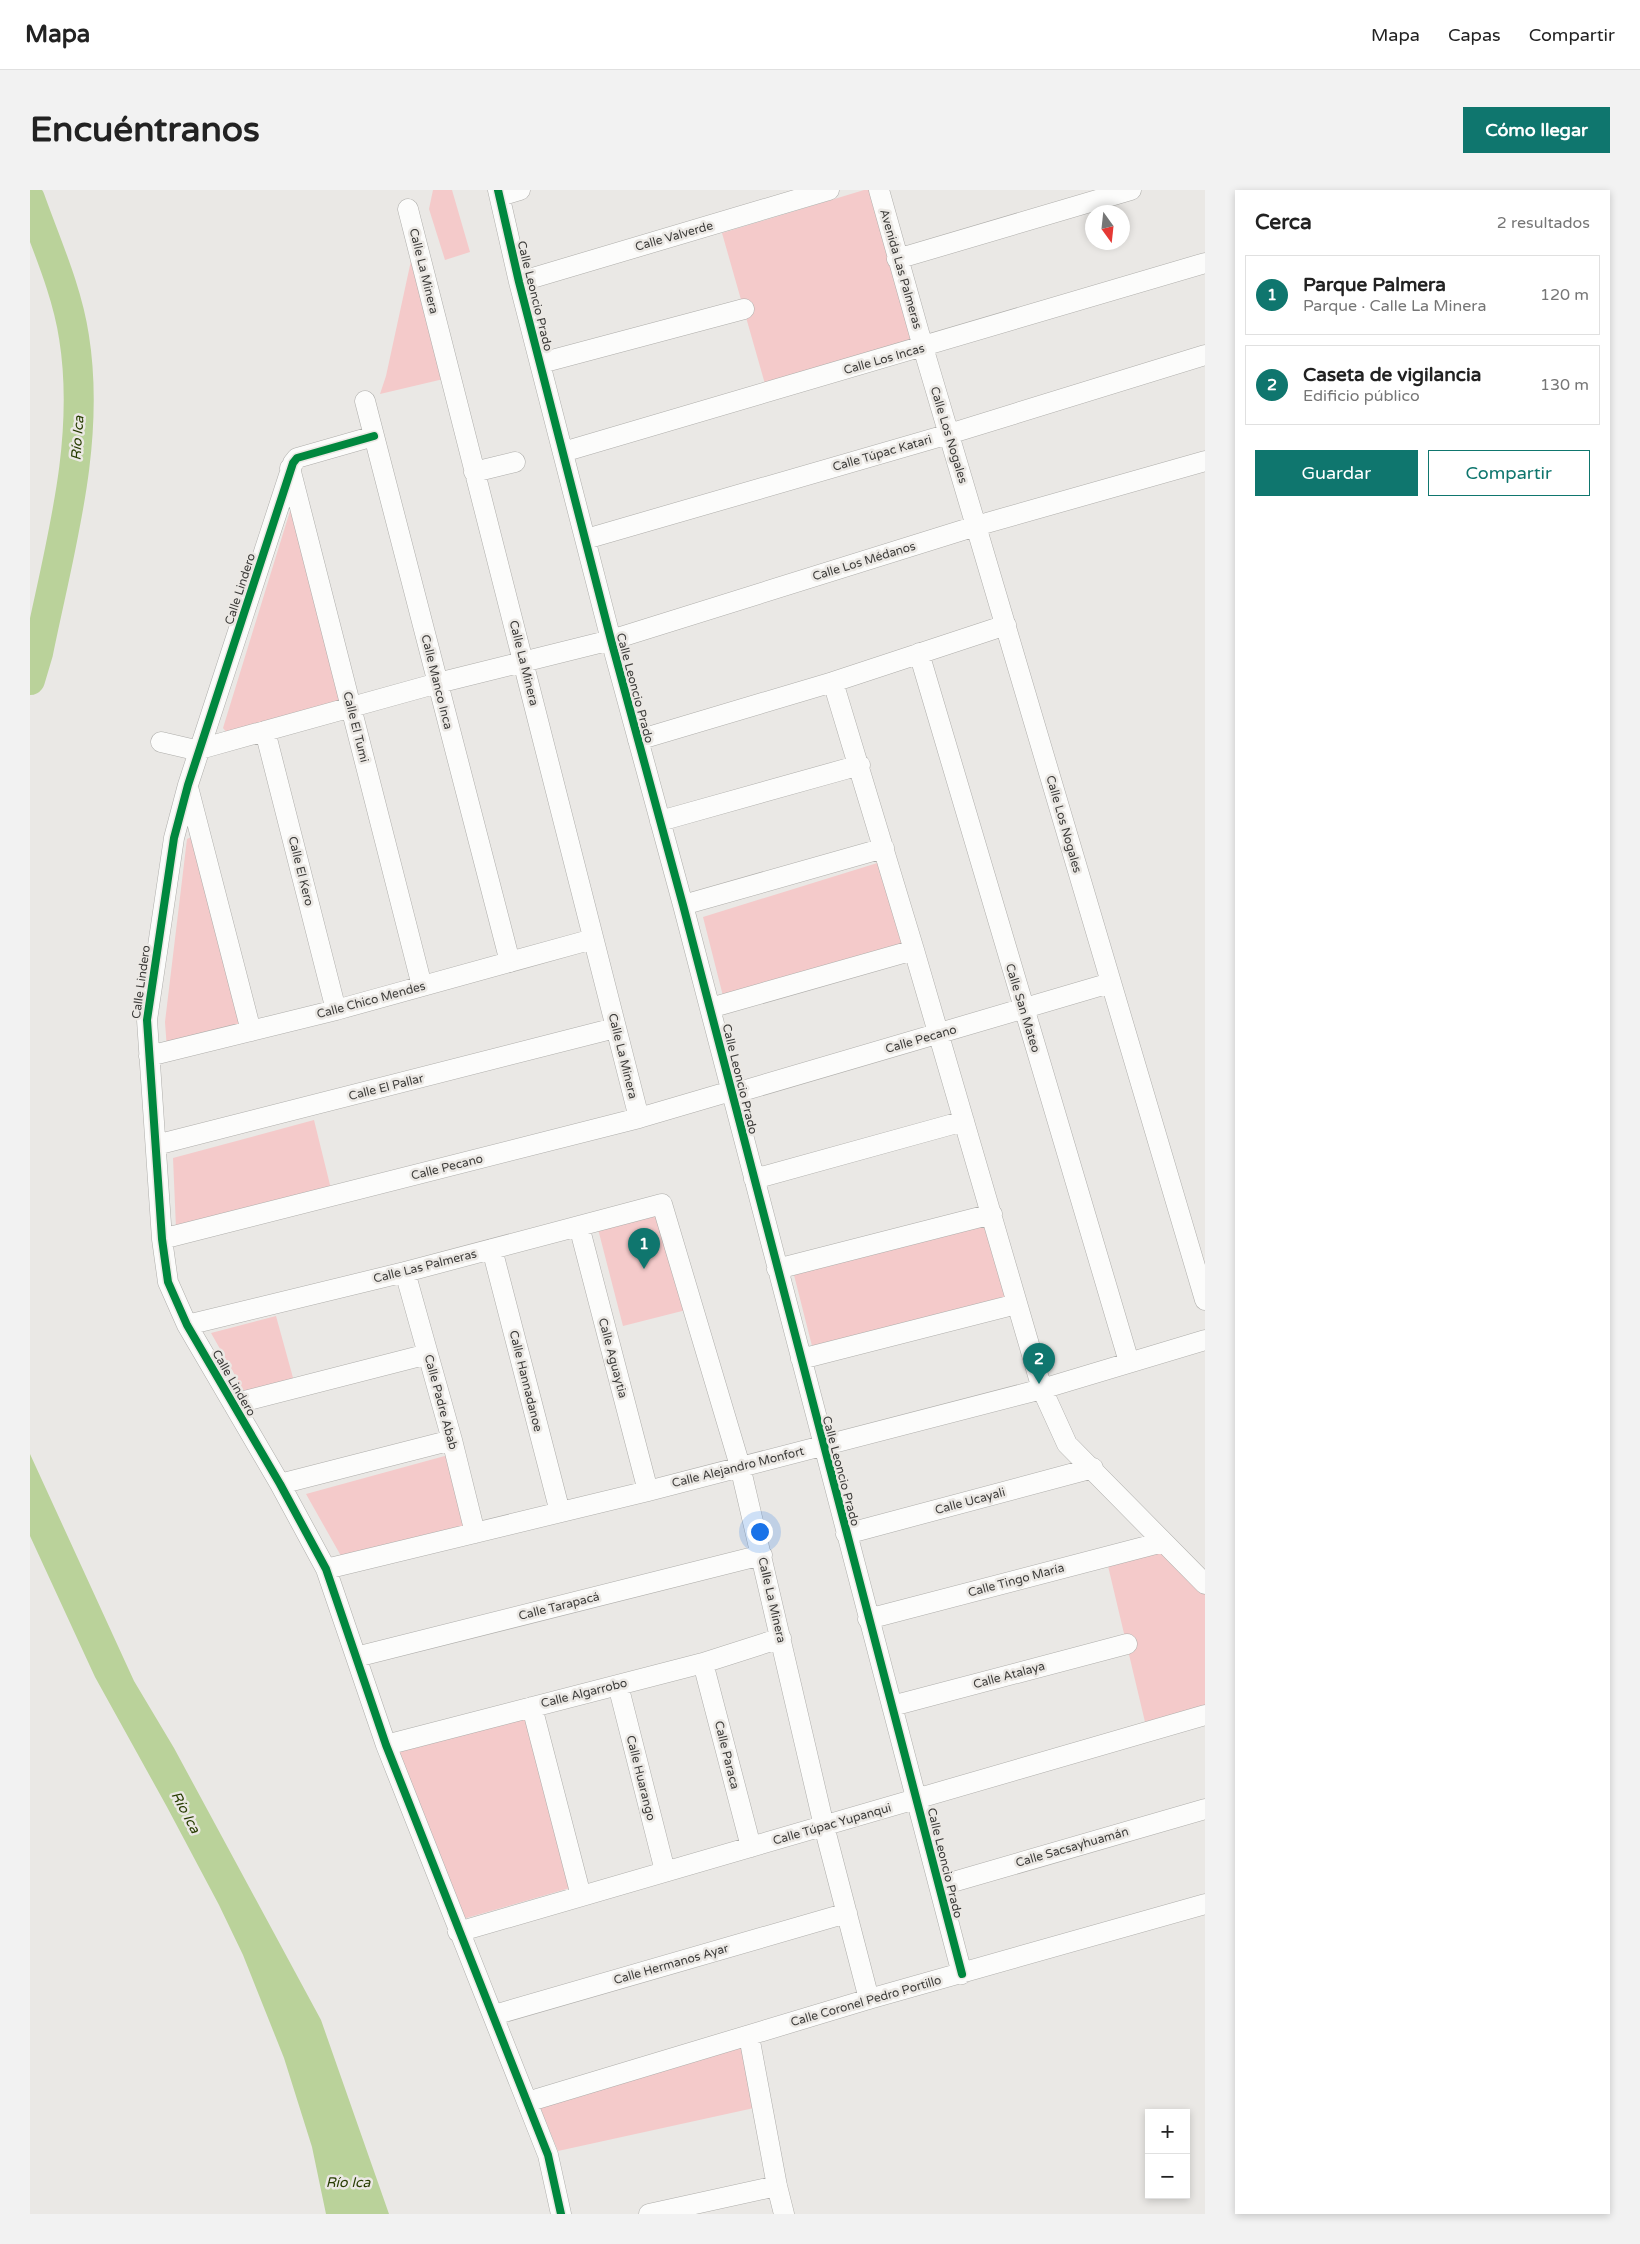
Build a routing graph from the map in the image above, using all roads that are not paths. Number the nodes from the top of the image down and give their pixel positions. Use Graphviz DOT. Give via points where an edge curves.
graph roads {
  1 [pos="520,190"];
  2 [pos="829,190"];
  3 [pos="879,190"];
  4 [pos="1130,190"];
  5 [pos="499,193"];
  6 [pos="408,209"];
  7 [pos="898,258"];
  8 [pos="1205,263"];
  9 [pos="519,282"];
  10 [pos="744,309"];
  11 [pos="923,347"];
  12 [pos="1205,355"];
  13 [pos="541,363"];
  14 [pos="364,401"];
  15 [pos="949,434"];
  16 [pos="374,436"];
  17 [pos="562,452"];
  18 [pos="1205,461"];
  19 [pos="516,462"];
  20 [pos="290,468"];
  21 [pos="474,472"];
  22 [pos="976,526"];
  23 [pos="586,539"];
  24 [pos="1006,625"];
  25 [pos="611,640"];
  26 [pos="919,653"];
  27 [pos="524,662"];
  28 [pos="833,682"];
  29 [pos="438,683"];
  30 [pos="350,707"];
  31 [pos="265,731"];
  32 [pos="638,740"];
  33 [pos="161,742"];
  34 [pos="200,749"];
  35 [pos="860,765"];
  36 [pos="188,785"];
  37 [pos="660,822"];
  38 [pos="884,848"];
  39 [pos="683,906"];
  40 [pos="593,939"];
  41 [pos="914,950"];
  42 [pos="510,962"];
  43 [pos="1110,983"];
  44 [pos="422,986"];
  45 [pos="710,1008"];
  46 [pos="1023,1009"];
  47 [pos="336,1010"];
  48 [pos="615,1028"];
  49 [pos="252,1031"];
  50 [pos="939,1034"];
  51 [pos="149,1056"];
  52 [pos="732,1092"];
  53 [pos="639,1118"];
  54 [pos="964,1121"];
  55 [pos="156,1145"];
  56 [pos="754,1179"];
  57 [pos="662,1204"];
  58 [pos="992,1214"];
  59 [pos="579,1226"];
  60 [pos="162,1239"];
  61 [pos="492,1249"];
  62 [pos="777,1269"];
  63 [pos="404,1272"];
  64 [pos="1205,1300"];
  65 [pos="1016,1304"];
  66 [pos="187,1325"];
  67 [pos="1205,1340"];
  68 [pos="428,1354"];
  69 [pos="801,1359"];
  70 [pos="1129,1362"];
  71 [pos="1042,1389"];
  72 [pos="233,1404"];
  73 [pos="452,1440"];
  74 [pos="823,1446"];
  75 [pos="740,1466"];
  76 [pos="1093,1468"];
  77 [pos="280,1484"];
  78 [pos="648,1491"];
  79 [pos="560,1512"];
  80 [pos="475,1533"];
  81 [pos="846,1534"];
  82 [pos="1163,1542"];
  83 [pos="762,1555"];
  84 [pos="326,1569"];
  85 [pos="1205,1584"];
  86 [pos="868,1620"];
  87 [pos="781,1638"];
  88 [pos="1127,1644"];
  89 [pos="356,1657"];
  90 [pos="703,1662"];
  91 [pos="618,1685"];
  92 [pos="892,1706"];
  93 [pos="532,1707"];
  94 [pos="1205,1715"];
  95 [pos="386,1745"];
  96 [pos="917,1800"];
  97 [pos="1205,1809"];
  98 [pos="824,1826"];
  99 [pos="751,1847"];
  100 [pos="665,1871"];
  101 [pos="939,1886"];
  102 [pos="581,1896"];
  103 [pos="1205,1904"];
  104 [pos="848,1913"];
  105 [pos="458,1932"];
  106 [pos="962,1974"];
  107 [pos="869,1999"];
  108 [pos="494,2015"];
  109 [pos="748,2036"];
  110 [pos="527,2102"];
  111 [pos="777,2186"];
  112 [pos="561,2214"];
  113 [pos="650,2214"];
  114 [pos="784,2214"];
  1 -- 5 [label="street"];
  2 -- 9 [label="street, Calle Valverde"];
  3 -- 7 [label="street, Avenida Las Palmeras"];
  4 -- 7 [label="street"];
  5 -- 9 [label="street, Calle Leoncio Prado"];
  6 -- 21 [label="street, Calle La Minera"];
  7 -- 11 [label="street, Avenida Las Palmeras"];
  8 -- 11 [label="street, Calle Los Incas"];
  9 -- 13 [label="street, Calle Leoncio Prado"];
  10 -- 13 [label="street"];
  11 -- 15 [label="street, Calle Los Nogales"];
  11 -- 17 [label="street, Calle Los Incas"];
  12 -- 15 [label="street, Calle Túpac Katari"];
  13 -- 17 [label="street, Calle Leoncio Prado"];
  14 -- 16 [label="street, Calle Manco Inca"];
  15 -- 22 [label="street, Calle Los Nogales"];
  15 -- 23 [label="street, Calle Túpac Katari"];
  16 -- 20 [label="street" via="297,458"];
  16 -- 29 [label="street, Calle Manco Inca"];
  17 -- 23 [label="street, Calle Leoncio Prado"];
  18 -- 22 [label="street, Calle Los Médanos"];
  19 -- 21 [label="street"];
  20 -- 30 [label="street, Calle El Tumi"];
  20 -- 34 [label="street, Calle Lindero"];
  21 -- 27 [label="street, Calle La Minera"];
  22 -- 24 [label="street, Calle Los Nogales"];
  22 -- 25 [label="street, Calle Los Médanos"];
  23 -- 25 [label="street, Calle Leoncio Prado"];
  24 -- 26 [label="street"];
  24 -- 43 [label="street, Calle Los Nogales"];
  25 -- 27 [label="street, Calle Los Médanos"];
  25 -- 32 [label="street, Calle Leoncio Prado"];
  26 -- 28 [label="street"];
  26 -- 46 [label="street, Calle San Mateo"];
  27 -- 29 [label="street, Calle Los Médanos"];
  27 -- 40 [label="street, Calle La Minera"];
  28 -- 32 [label="street"];
  28 -- 35 [label="street"];
  29 -- 30 [label="street, Calle Los Médanos"];
  29 -- 42 [label="street, Calle Manco Inca"];
  30 -- 31 [label="street, Calle Los Médanos"];
  30 -- 44 [label="street, Calle El Tumi"];
  31 -- 34 [label="street, Calle Los Médanos"];
  31 -- 47 [label="street, Calle El Kero"];
  32 -- 37 [label="street, Calle Leoncio Prado"];
  33 -- 34 [label="street"];
  34 -- 36 [label="street, Calle Lindero"];
  35 -- 37 [label="street"];
  35 -- 38 [label="street"];
  36 -- 49 [label="street"];
  36 -- 51 [label="street, Calle Lindero" via="174,838 151,991 147,1028"];
  37 -- 39 [label="street, Calle Leoncio Prado"];
  38 -- 39 [label="street"];
  38 -- 41 [label="street"];
  39 -- 45 [label="street, Calle Leoncio Prado"];
  40 -- 42 [label="street, Calle Chico Mendes"];
  40 -- 48 [label="street, Calle La Minera"];
  41 -- 45 [label="street"];
  41 -- 50 [label="street"];
  42 -- 44 [label="street, Calle Chico Mendes"];
  43 -- 46 [label="street, Calle Pecano"];
  43 -- 64 [label="street, Calle Los Nogales"];
  44 -- 47 [label="street, Calle Chico Mendes"];
  45 -- 52 [label="street, Calle Leoncio Prado"];
  46 -- 50 [label="street, Calle Pecano"];
  46 -- 70 [label="street, Calle San Mateo"];
  47 -- 49 [label="street, Calle Chico Mendes"];
  48 -- 53 [label="street, Calle La Minera"];
  48 -- 55 [label="street, Calle El Pallar"];
  49 -- 51 [label="street, Calle Chico Mendes"];
  50 -- 52 [label="street, Calle Pecano"];
  50 -- 54 [label="street"];
  51 -- 55 [label="street, Calle Lindero"];
  52 -- 53 [label="street, Calle Pecano"];
  52 -- 56 [label="street, Calle Leoncio Prado"];
  53 -- 60 [label="street, Calle Pecano"];
  54 -- 56 [label="street"];
  54 -- 58 [label="street"];
  55 -- 60 [label="street, Calle Lindero"];
  56 -- 62 [label="street, Calle Leoncio Prado"];
  57 -- 59 [label="street, Calle Las Palmeras"];
  57 -- 75 [label="street, Calle La Minera"];
  58 -- 62 [label="street"];
  58 -- 65 [label="street"];
  59 -- 61 [label="street, Calle Las Palmeras"];
  59 -- 78 [label="street, Calle Aguaytia"];
  60 -- 66 [label="street, Calle Lindero" via="170,1286"];
  61 -- 63 [label="street, Calle Las Palmeras"];
  61 -- 79 [label="street, Calle Hannadanoe"];
  62 -- 69 [label="street, Calle Leoncio Prado"];
  63 -- 66 [label="street, Calle Las Palmeras"];
  63 -- 68 [label="street, Calle Padre Abab"];
  65 -- 69 [label="street"];
  65 -- 71 [label="street"];
  66 -- 72 [label="street, Calle Lindero"];
  67 -- 70 [label="street, Calle Alejandro Monfort"];
  68 -- 72 [label="street"];
  68 -- 73 [label="street, Calle Padre Abab"];
  69 -- 74 [label="street, Calle Leoncio Prado"];
  70 -- 71 [label="street, Calle Alejandro Monfort"];
  71 -- 74 [label="street, Calle Alejandro Monfort"];
  71 -- 76 [label="street" via="1067,1444"];
  72 -- 77 [label="street, Calle Lindero"];
  73 -- 77 [label="street"];
  73 -- 80 [label="street, Calle Padre Abab"];
  74 -- 75 [label="street, Calle Alejandro Monfort"];
  74 -- 81 [label="street, Calle Leoncio Prado"];
  75 -- 78 [label="street, Calle Alejandro Monfort"];
  75 -- 83 [label="street, Calle La Minera"];
  76 -- 81 [label="street, Calle Ucayali"];
  76 -- 82 [label="street"];
  77 -- 84 [label="street, Calle Lindero"];
  78 -- 79 [label="street, Calle Alejandro Monfort"];
  79 -- 80 [label="street, Calle Alejandro Monfort"];
  80 -- 84 [label="street, Calle Alejandro Monfort"];
  81 -- 86 [label="street, Calle Leoncio Prado"];
  82 -- 85 [label="street"];
  82 -- 86 [label="street, Calle Tingo María"];
  83 -- 87 [label="street, Calle La Minera"];
  83 -- 89 [label="street, Calle Tarapacá"];
  84 -- 89 [label="street, Calle Lindero"];
  86 -- 92 [label="street, Calle Leoncio Prado"];
  87 -- 90 [label="street, Calle Algarrobo"];
  87 -- 98 [label="street, Calle La Minera"];
  88 -- 92 [label="street, Calle Atalaya"];
  89 -- 95 [label="street, Calle Lindero"];
  90 -- 91 [label="street, Calle Algarrobo"];
  90 -- 99 [label="street, Calle Paraca"];
  91 -- 93 [label="street, Calle Algarrobo"];
  91 -- 100 [label="street, Calle Huarango"];
  92 -- 96 [label="street, Calle Leoncio Prado"];
  93 -- 95 [label="street, Calle Algarrobo"];
  93 -- 102 [label="street"];
  94 -- 96 [label="street, Calle Túpac Yupanqui"];
  95 -- 105 [label="street, Calle Lindero"];
  96 -- 98 [label="street, Calle Túpac Yupanqui"];
  96 -- 101 [label="street, Calle Leoncio Prado"];
  97 -- 101 [label="street, Calle Sacsayhuamán"];
  98 -- 99 [label="street, Calle Túpac Yupanqui"];
  98 -- 104 [label="street, Calle La Minera"];
  99 -- 100 [label="street, Calle Túpac Yupanqui"];
  100 -- 102 [label="street, Calle Túpac Yupanqui"];
  101 -- 106 [label="street, Calle Leoncio Prado"];
  102 -- 105 [label="street, Calle Túpac Yupanqui"];
  103 -- 106 [label="street, Calle Coronel Pedro Portillo"];
  104 -- 107 [label="street, Calle La Minera"];
  104 -- 108 [label="street, Calle Hermanos Ayar"];
  105 -- 108 [label="street, Calle Lindero"];
  106 -- 107 [label="street, Calle Coronel Pedro Portillo"];
  107 -- 109 [label="street, Calle Coronel Pedro Portillo"];
  108 -- 110 [label="street, Calle Lindero"];
  109 -- 110 [label="street, Calle Coronel Pedro Portillo"];
  109 -- 111 [label="street"];
  110 -- 112 [label="street, Calle Lindero" via="548,2155"];
  111 -- 113 [label="street"];
  111 -- 114 [label="street"];
}
